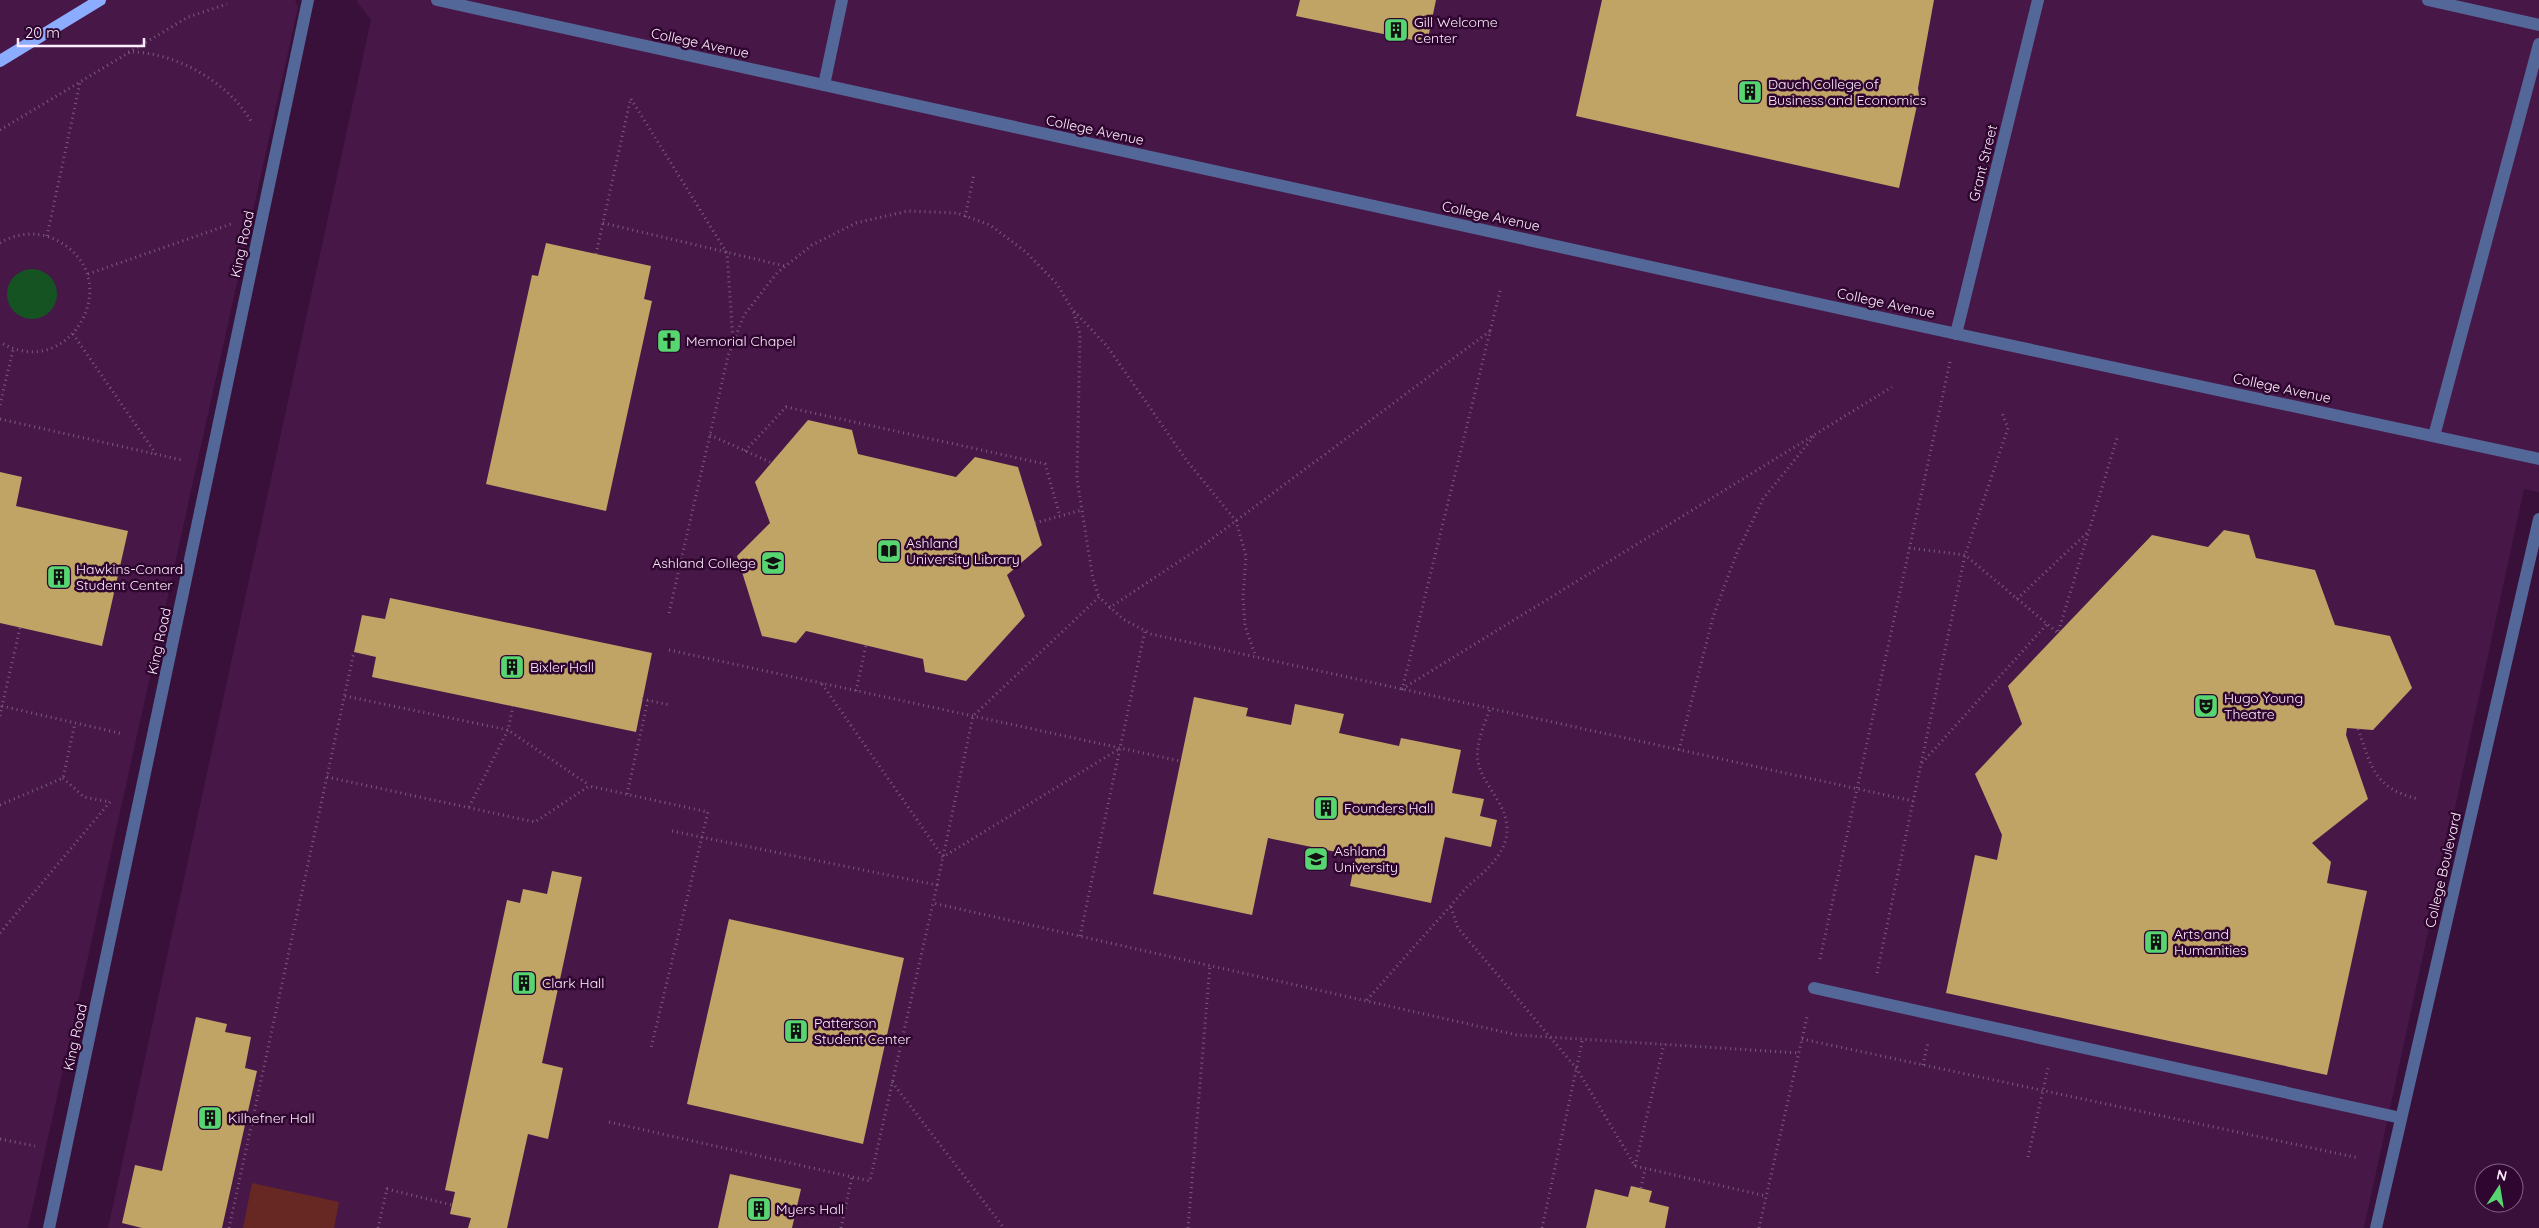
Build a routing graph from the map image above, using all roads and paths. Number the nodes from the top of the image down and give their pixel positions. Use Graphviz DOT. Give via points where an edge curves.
graph roads {
  1 [pos="100,0"];
  2 [pos="308,0"];
  3 [pos="437,0"];
  4 [pos="842,0"];
  5 [pos="2038,0"];
  6 [pos="2428,0"];
  7 [pos="2454,3"];
  8 [pos="227,4"];
  9 [pos="2539,26"];
  10 [pos="2539,44"];
  11 [pos="128,52"];
  12 [pos="0,60"];
  13 [pos="80,82"];
  14 [pos="824,85"];
  15 [pos="253,125"];
  16 [pos="0,130"];
  17 [pos="974,174"];
  18 [pos="965,216"];
  19 [pos="233,223"];
  20 [pos="603,224"];
  21 [pos="47,236"];
  22 [pos="0,243"];
  23 [pos="727,253"];
  24 [pos="596,254"];
  25 [pos="785,266"];
  26 [pos="88,274"];
  27 [pos="1501,287"];
  28 [pos="1073,310"];
  29 [pos="1490,331"];
  30 [pos="73,334"];
  31 [pos="1956,334"];
  32 [pos="0,342"];
  33 [pos="733,344"];
  34 [pos="13,350"];
  35 [pos="1892,387"];
  36 [pos="0,405"];
  37 [pos="2002,413"];
  38 [pos="0,419"];
  39 [pos="1816,434"];
  40 [pos="710,435"];
  41 [pos="2434,436"];
  42 [pos="2117,438"];
  43 [pos="745,451"];
  44 [pos="156,454"];
  45 [pos="2539,459"];
  46 [pos="183,460"];
  47 [pos="772,462"];
  48 [pos="1082,510"];
  49 [pos="1060,516"];
  50 [pos="2539,520"];
  51 [pos="1236,521"];
  52 [pos="1035,523"];
  53 [pos="2089,531"];
  54 [pos="1909,548"];
  55 [pos="1965,555"];
  56 [pos="1099,597"];
  57 [pos="2017,599"];
  58 [pos="1109,608"];
  59 [pos="668,613"];
  60 [pos="2047,624"];
  61 [pos="20,628"];
  62 [pos="1145,631"];
  63 [pos="866,645"];
  64 [pos="669,650"];
  65 [pos="354,652"];
  66 [pos="1256,657"];
  67 [pos="821,683"];
  68 [pos="1402,690"];
  69 [pos="856,691"];
  70 [pos="345,696"];
  71 [pos="642,699"];
  72 [pos="648,700"];
  73 [pos="670,705"];
  74 [pos="2,706"];
  75 [pos="513,706"];
  76 [pos="1490,709"];
  77 [pos="0,716"];
  78 [pos="973,716"];
  79 [pos="75,723"];
  80 [pos="2358,729"];
  81 [pos="508,730"];
  82 [pos="124,734"];
  83 [pos="1120,748"];
  84 [pos="1679,750"];
  85 [pos="1180,761"];
  86 [pos="1921,764"];
  87 [pos="327,777"];
  88 [pos="63,778"];
  89 [pos="589,786"];
  90 [pos="1856,788"];
  91 [pos="627,794"];
  92 [pos="2418,799"];
  93 [pos="1913,801"];
  94 [pos="0,805"];
  95 [pos="469,807"];
  96 [pos="672,831"];
  97 [pos="702,838"];
  98 [pos="943,857"];
  99 [pos="937,885"];
  100 [pos="933,903"];
  101 [pos="1451,907"];
  102 [pos="0,933"];
  103 [pos="1080,936"];
  104 [pos="1210,965"];
  105 [pos="1814,988"];
  106 [pos="1367,1000"];
  107 [pos="1871,1001"];
  108 [pos="1549,1036"];
  109 [pos="1583,1038"];
  110 [pos="1802,1039"];
  111 [pos="2054,1041"];
  112 [pos="1664,1044"];
  113 [pos="651,1048"];
  114 [pos="1799,1053"];
  115 [pos="1576,1069"];
  116 [pos="892,1082"];
  117 [pos="2044,1090"];
  118 [pos="2401,1118"];
  119 [pos="609,1122"];
  120 [pos="0,1139"];
  121 [pos="35,1146"];
  122 [pos="2028,1157"];
  123 [pos="2359,1158"];
  124 [pos="1635,1166"];
  125 [pos="1645,1168"];
  126 [pos="852,1177"];
  127 [pos="1641,1188"];
  128 [pos="1766,1196"];
  129 [pos="452,1205"];
  130 [pos="49,1228"];
  131 [pos="229,1228"];
  132 [pos="378,1228"];
  133 [pos="841,1228"];
  134 [pos="1004,1228"];
  135 [pos="1188,1228"];
  136 [pos="1542,1228"];
  137 [pos="1759,1228"];
  138 [pos="2376,1228"];
  1 -- 12 [label="main road"];
  2 -- 130 [label="street, King Road"];
  3 -- 14 [label="street, College Avenue"];
  4 -- 14 [label="street"];
  5 -- 31 [label="street, Grant Street"];
  6 -- 7 [label="street"];
  7 -- 9 [label="street"];
  8 -- 11 [label="path" via="188,17"];
  10 -- 41 [label="street"];
  11 -- 13 [label="path"];
  11 -- 15 [label="path" via="146,52 174,59 204,75 232,98"];
  13 -- 16 [label="path"];
  13 -- 21 [label="path"];
  14 -- 31 [label="street, College Avenue"];
  17 -- 18 [label="path"];
  18 -- 25 [label="path" via="908,211 856,223 812,245"];
  18 -- 28 [label="path" via="990,225 1026,252 1057,284"];
  19 -- 26 [label="path"];
  20 -- 23 [label="path"];
  20 -- 23 [label="path" via="630,99"];
  20 -- 24 [label="path"];
  21 -- 22 [label="path" via="27,234"];
  21 -- 26 [label="path" via="71,250"];
  23 -- 25 [label="path"];
  23 -- 33 [label="path"];
  25 -- 33 [label="path" via="744,315"];
  26 -- 30 [label="path" via="89,306"];
  27 -- 29 [label="path"];
  28 -- 48 [label="path" via="1080,334 1077,479"];
  28 -- 51 [label="path" via="1107,346 1188,461"];
  29 -- 51 [label="path"];
  29 -- 68 [label="path"];
  30 -- 34 [label="path" via="45,350"];
  30 -- 44 [label="path"];
  31 -- 41 [label="street, College Avenue"];
  31 -- 54 [label="path"];
  32 -- 34 [label="path"];
  33 -- 40 [label="path"];
  34 -- 36 [label="path"];
  35 -- 39 [label="path"];
  37 -- 55 [label="path" via="2008,428"];
  38 -- 44 [label="path"];
  39 -- 68 [label="path"];
  39 -- 84 [label="path" via="1763,500 1736,556 1713,617"];
  40 -- 43 [label="path"];
  40 -- 59 [label="path"];
  41 -- 45 [label="street, College Avenue"];
  42 -- 53 [label="path"];
  43 -- 47 [label="path"];
  43 -- 49 [label="path" via="786,407 1045,464"];
  44 -- 46 [label="path"];
  48 -- 49 [label="path"];
  48 -- 56 [label="path"];
  49 -- 52 [label="path"];
  50 -- 118 [label="street, College Boulevard"];
  51 -- 58 [label="path"];
  51 -- 66 [label="path" via="1246,556 1245,626"];
  53 -- 57 [label="path"];
  53 -- 60 [label="path" via="2058,633"];
  54 -- 55 [label="path"];
  54 -- 90 [label="path"];
  55 -- 57 [label="path"];
  55 -- 86 [label="path"];
  56 -- 58 [label="path"];
  56 -- 78 [label="path"];
  57 -- 60 [label="path"];
  58 -- 62 [label="path"];
  60 -- 86 [label="path"];
  61 -- 74 [label="path"];
  62 -- 66 [label="path"];
  62 -- 83 [label="path"];
  63 -- 69 [label="path"];
  64 -- 67 [label="path"];
  65 -- 70 [label="path"];
  66 -- 68 [label="path"];
  67 -- 69 [label="path"];
  67 -- 98 [label="path"];
  68 -- 76 [label="path"];
  69 -- 78 [label="path"];
  70 -- 81 [label="path"];
  70 -- 87 [label="path"];
  71 -- 72 [label="path"];
  72 -- 73 [label="path"];
  72 -- 91 [label="path"];
  74 -- 77 [label="path"];
  74 -- 79 [label="path"];
  75 -- 81 [label="path"];
  76 -- 84 [label="path"];
  76 -- 101 [label="path" via="1480,737 1478,760 1485,781 1506,814 1507,836 1502,852"];
  78 -- 83 [label="path"];
  78 -- 98 [label="path"];
  79 -- 82 [label="path"];
  79 -- 88 [label="path"];
  80 -- 92 [label="path" via="2374,772 2399,794"];
  81 -- 89 [label="path"];
  81 -- 95 [label="path"];
  83 -- 85 [label="path"];
  83 -- 98 [label="path"];
  83 -- 103 [label="path"];
  84 -- 90 [label="path"];
  86 -- 93 [label="path"];
  87 -- 95 [label="path"];
  87 -- 131 [label="path"];
  88 -- 94 [label="path"];
  88 -- 102 [label="path" via="84,797 110,802"];
  89 -- 91 [label="path"];
  89 -- 95 [label="path" via="535,822"];
  90 -- 93 [label="path"];
  90 -- 105 [label="path"];
  91 -- 97 [label="path" via="708,812"];
  93 -- 107 [label="path"];
  96 -- 97 [label="path"];
  97 -- 99 [label="path"];
  97 -- 113 [label="path"];
  98 -- 99 [label="path"];
  99 -- 100 [label="path"];
  100 -- 103 [label="path"];
  100 -- 116 [label="path"];
  101 -- 106 [label="path"];
  101 -- 108 [label="path" via="1458,928"];
  103 -- 104 [label="path"];
  104 -- 106 [label="path"];
  104 -- 135 [label="path"];
  105 -- 107 [label="street"];
  105 -- 110 [label="path"];
  106 -- 108 [label="path" via="1517,1034"];
  107 -- 111 [label="street"];
  108 -- 109 [label="path"];
  108 -- 115 [label="path"];
  109 -- 112 [label="path"];
  109 -- 115 [label="path"];
  110 -- 114 [label="path"];
  110 -- 117 [label="path"];
  111 -- 117 [label="path"];
  111 -- 118 [label="street"];
  112 -- 114 [label="path"];
  112 -- 124 [label="path"];
  114 -- 128 [label="path"];
  115 -- 124 [label="path"];
  115 -- 136 [label="path"];
  116 -- 126 [label="path" via="870,1181"];
  116 -- 134 [label="path"];
  117 -- 122 [label="path"];
  117 -- 123 [label="path"];
  118 -- 138 [label="street, College Boulevard"];
  119 -- 126 [label="path"];
  120 -- 121 [label="path"];
  124 -- 125 [label="path"];
  125 -- 127 [label="path"];
  125 -- 128 [label="path"];
  126 -- 133 [label="path"];
  128 -- 137 [label="path"];
  129 -- 132 [label="path" via="388,1189"];
}
